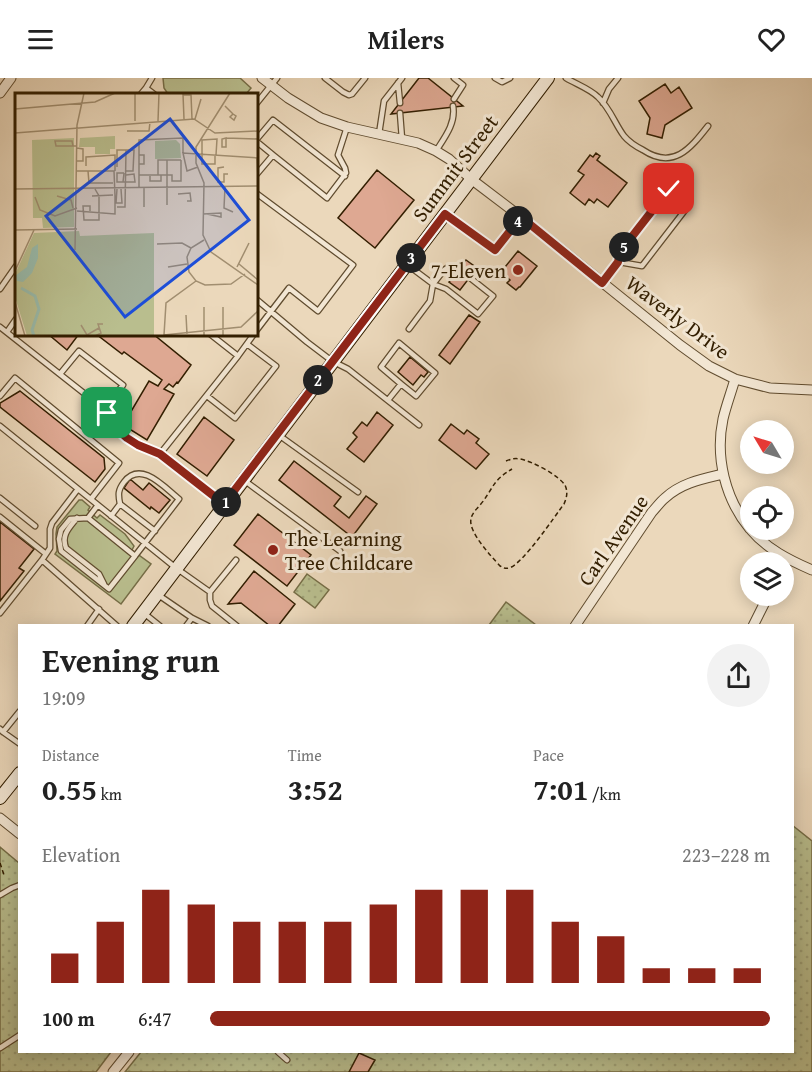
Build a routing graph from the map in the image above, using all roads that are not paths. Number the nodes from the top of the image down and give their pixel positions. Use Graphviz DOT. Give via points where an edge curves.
graph roads {
  1 [pos="11,78"];
  2 [pos="152,78"];
  3 [pos="262,78"];
  4 [pos="325,78"];
  5 [pos="364,78"];
  6 [pos="454,78"];
  7 [pos="495,78"];
  8 [pos="510,78"];
  9 [pos="548,78"];
  10 [pos="566,78"];
  11 [pos="618,78"];
  12 [pos="400,80"];
  13 [pos="274,82"];
  14 [pos="146,88"];
  15 [pos="0,93"];
  16 [pos="142,93"];
  17 [pos="153,93"];
  18 [pos="454,99"];
  19 [pos="258,102"];
  20 [pos="399,103"];
  21 [pos="603,103"];
  22 [pos="453,106"];
  23 [pos="400,113"];
  24 [pos="708,126"];
  25 [pos="347,127"];
  26 [pos="379,134"];
  27 [pos="258,139"];
  28 [pos="402,139"];
  29 [pos="258,143"];
  30 [pos="436,151"];
  31 [pos="273,155"];
  32 [pos="258,173"];
  33 [pos="345,176"];
  34 [pos="471,179"];
  35 [pos="258,194"];
  36 [pos="445,214"];
  37 [pos="521,217"];
  38 [pos="618,262"];
  39 [pos="406,264"];
  40 [pos="15,267"];
  41 [pos="602,283"];
  42 [pos="433,285"];
  43 [pos="0,288"];
  44 [pos="258,301"];
  45 [pos="271,311"];
  46 [pos="15,320"];
  47 [pos="0,327"];
  48 [pos="258,328"];
  49 [pos="409,328"];
  50 [pos="7,332"];
  51 [pos="212,336"];
  52 [pos="253,336"];
  53 [pos="247,344"];
  54 [pos="237,356"];
  55 [pos="332,361"];
  56 [pos="60,374"];
  57 [pos="735,379"];
  58 [pos="401,384"];
  59 [pos="812,390"];
  60 [pos="0,396"];
  61 [pos="207,396"];
  62 [pos="388,400"];
  63 [pos="104,409"];
  64 [pos="419,425"];
  65 [pos="0,426"];
  66 [pos="278,434"];
  67 [pos="160,454"];
  68 [pos="723,474"];
  69 [pos="243,479"];
  70 [pos="78,489"];
  71 [pos="358,492"];
  72 [pos="0,498"];
  73 [pos="91,499"];
  74 [pos="120,504"];
  75 [pos="224,504"];
  76 [pos="98,505"];
  77 [pos="740,515"];
  78 [pos="111,516"];
  79 [pos="0,517"];
  80 [pos="88,518"];
  81 [pos="35,526"];
  82 [pos="155,531"];
  83 [pos="762,540"];
  84 [pos="145,543"];
  85 [pos="340,551"];
  86 [pos="775,552"];
  87 [pos="46,554"];
  88 [pos="135,556"];
  89 [pos="42,560"];
  90 [pos="236,561"];
  91 [pos="794,565"];
  92 [pos="176,568"];
  93 [pos="812,570"];
  94 [pos="210,592"];
  95 [pos="157,594"];
  96 [pos="763,606"];
  97 [pos="99,609"];
  98 [pos="143,612"];
  99 [pos="0,613"];
  100 [pos="192,618"];
  101 [pos="88,624"];
  102 [pos="115,624"];
  103 [pos="134,624"];
  104 [pos="158,624"];
  105 [pos="188,624"];
  106 [pos="206,624"];
  107 [pos="234,624"];
  108 [pos="575,624"];
  109 [pos="754,624"];
  110 [pos="18,713"];
  111 [pos="2,730"];
  112 [pos="18,742"];
  113 [pos="18,780"];
  114 [pos="0,798"];
  115 [pos="0,818"];
  116 [pos="18,832"];
  117 [pos="18,886"];
  118 [pos="0,895"];
  119 [pos="18,1036"];
  120 [pos="0,1048"];
  121 [pos="128,1053"];
  122 [pos="279,1053"];
  123 [pos="287,1060"];
  124 [pos="113,1072"];
  1 -- 15 [label="street"];
  2 -- 14 [label="lane"];
  3 -- 13 [label="street, Waverly Drive"];
  4 -- 5 [label="lane" via="349,95"];
  6 -- 18 [label="lane" via="463,85"];
  7 -- 8 [label="lane" via="502,82"];
  9 -- 34 [label="main road, Summit Street"];
  10 -- 21 [label="lane" via="598,96"];
  11 -- 21 [label="lane"];
  12 -- 20 [label="lane"];
  12 -- 26 [label="lane" via="384,101"];
  13 -- 19 [label="lane"];
  13 -- 25 [label="street, Waverly Drive" via="309,111"];
  14 -- 16 [label="lane"];
  14 -- 17 [label="lane"];
  21 -- 24 [label="lane" via="625,137 652,156 668,159 680,155 693,146"];
  22 -- 30 [label="lane" via="452,122"];
  23 -- 28 [label="lane"];
  25 -- 26 [label="street, Waverly Drive"];
  25 -- 33 [label="lane" via="338,155 346,169"];
  26 -- 28 [label="street, Waverly Drive"];
  27 -- 33 [label="lane" via="273,120"];
  28 -- 30 [label="street, Waverly Drive"];
  29 -- 31 [label="lane"];
  30 -- 34 [label="street, Waverly Drive"];
  31 -- 32 [label="lane"];
  31 -- 33 [label="lane" via="327,198"];
  34 -- 36 [label="main road, Summit Street"];
  34 -- 37 [label="street, Waverly Drive"];
  35 -- 45 [label="lane" via="353,265 318,311 289,288"];
  36 -- 37 [label="lane" via="495,250"];
  36 -- 39 [label="main road, Summit Street"];
  37 -- 41 [label="street, Waverly Drive"];
  38 -- 38 [label="lane" via="642,266 689,205 669,189 620,252"];
  38 -- 41 [label="lane"];
  39 -- 42 [label="lane"];
  39 -- 55 [label="main road, Summit Street"];
  40 -- 43 [label="lane"];
  41 -- 57 [label="street, Waverly Drive" via="694,356"];
  42 -- 42 [label="lane" via="446,289 478,314 493,296 455,266 447,268"];
  42 -- 49 [label="lane" via="430,301"];
  44 -- 45 [label="lane"];
  45 -- 48 [label="lane"];
  45 -- 55 [label="lane"];
  46 -- 50 [label="lane"];
  47 -- 50 [label="lane"];
  50 -- 56 [label="lane"];
  51 -- 54 [label="lane"];
  52 -- 53 [label="lane"];
  53 -- 54 [label="lane"];
  53 -- 61 [label="lane" via="276,366 236,418"];
  54 -- 61 [label="lane"];
  55 -- 62 [label="lane"];
  55 -- 66 [label="main road, Summit Street"];
  56 -- 63 [label="lane"];
  56 -- 63 [label="lane" via="79,351 123,385"];
  57 -- 59 [label="street, Waverly Drive" via="770,388"];
  57 -- 68 [label="street" via="720,437"];
  58 -- 58 [label="lane" via="416,396 435,373 399,343 381,367"];
  58 -- 62 [label="lane"];
  60 -- 73 [label="lane" via="15,378 119,463"];
  61 -- 67 [label="lane"];
  62 -- 64 [label="lane"];
  63 -- 67 [label="lane" via="127,438"];
  65 -- 70 [label="lane"];
  66 -- 69 [label="main road, Summit Street"];
  66 -- 71 [label="lane"];
  67 -- 75 [label="lane"];
  68 -- 77 [label="street"];
  68 -- 108 [label="street, Carl Avenue" via="690,483 665,498"];
  69 -- 75 [label="main road, Summit Street"];
  69 -- 85 [label="lane"];
  70 -- 73 [label="lane"];
  70 -- 87 [label="lane" via="52,522 51,544"];
  72 -- 81 [label="lane"];
  73 -- 76 [label="lane"];
  74 -- 78 [label="lane"];
  74 -- 82 [label="lane"];
  74 -- 82 [label="lane" via="119,491 128,477 142,473 150,476 179,499"];
  75 -- 92 [label="main road, Summit Street"];
  76 -- 78 [label="lane"];
  76 -- 80 [label="lane"];
  78 -- 84 [label="lane"];
  79 -- 87 [label="lane"];
  80 -- 88 [label="lane"];
  80 -- 88 [label="lane" via="70,519 61,530 61,551 109,589"];
  82 -- 84 [label="lane"];
  83 -- 86 [label="street"];
  84 -- 88 [label="lane"];
  84 -- 92 [label="lane"];
  87 -- 89 [label="lane"];
  89 -- 97 [label="lane"];
  89 -- 99 [label="lane"];
  90 -- 94 [label="lane"];
  91 -- 93 [label="street"];
  92 -- 94 [label="lane"];
  92 -- 95 [label="main road, Summit Street"];
  94 -- 107 [label="lane" via="212,606"];
  95 -- 98 [label="main road, Summit Street"];
  95 -- 100 [label="lane"];
  96 -- 109 [label="street"];
  97 -- 101 [label="lane"];
  97 -- 102 [label="lane"];
  98 -- 103 [label="main road, Summit Street"];
  98 -- 104 [label="lane"];
  100 -- 105 [label="lane"];
  100 -- 106 [label="lane"];
  110 -- 111 [label="lane"];
  111 -- 112 [label="lane"];
  113 -- 114 [label="main road"];
  115 -- 116 [label="street"];
  117 -- 118 [label="lane"];
  119 -- 120 [label="lane"];
  121 -- 124 [label="street"];
  122 -- 123 [label="lane"];
}
